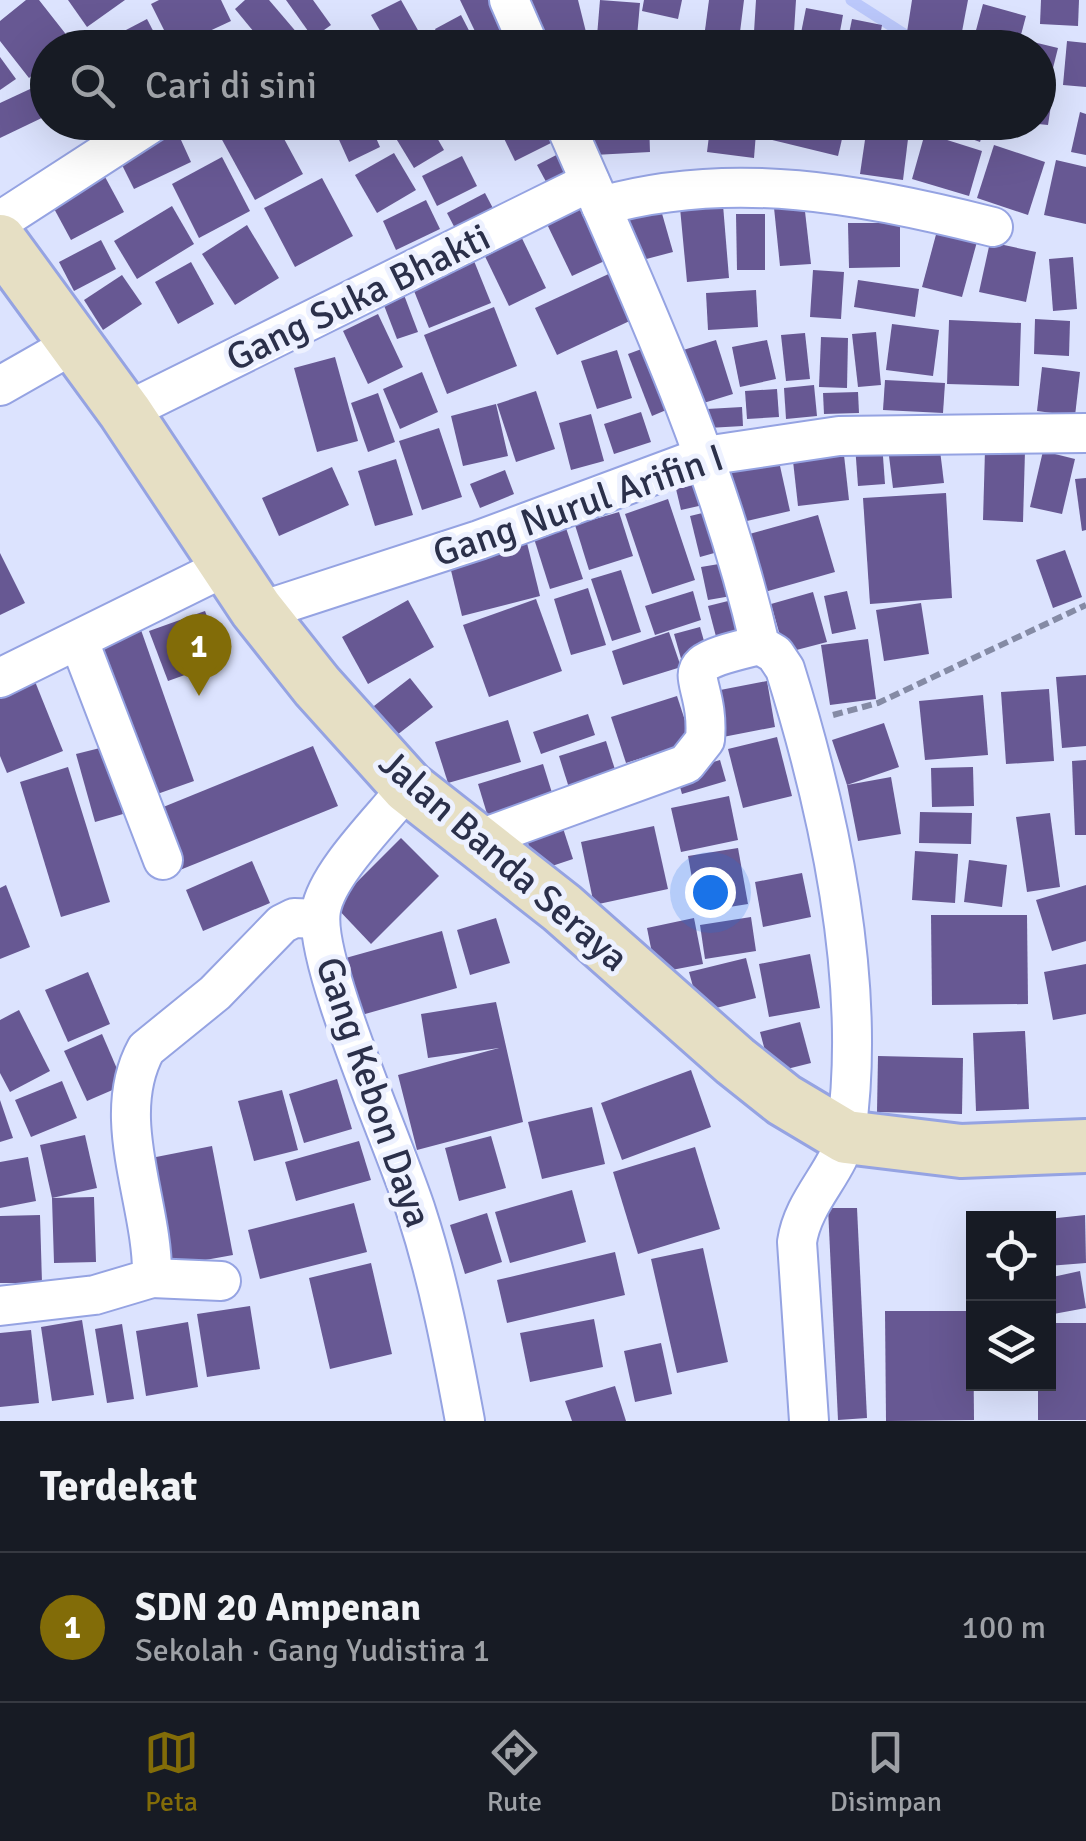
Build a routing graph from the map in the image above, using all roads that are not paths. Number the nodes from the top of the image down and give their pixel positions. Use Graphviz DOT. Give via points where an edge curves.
graph roads {
  1 [pos="509,0"];
  2 [pos="522,30"];
  3 [pos="125,140"];
  4 [pos="572,140"];
  5 [pos="596,194"];
  6 [pos="0,221"];
  7 [pos="993,226"];
  8 [pos="0,240"];
  9 [pos="72,345"];
  10 [pos="0,386"];
  11 [pos="125,412"];
  12 [pos="1086,433"];
  13 [pos="705,456"];
  14 [pos="228,566"];
  15 [pos="258,612"];
  16 [pos="80,641"];
  17 [pos="760,645"];
  18 [pos="0,678"];
  19 [pos="408,787"];
  20 [pos="476,840"];
  21 [pos="163,860"];
  22 [pos="320,919"];
  23 [pos="846,1137"];
  24 [pos="1086,1146"];
  25 [pos="152,1278"];
  26 [pos="221,1281"];
  27 [pos="0,1306"];
  28 [pos="465,1421"];
  29 [pos="809,1421"];
  1 -- 2 [label="street"];
  3 -- 6 [label="street"];
  4 -- 5 [label="street"];
  5 -- 7 [label="street, Gang Suka Bhakti" via="799,188"];
  5 -- 11 [label="street, Gang Suka Bhakti"];
  5 -- 13 [label="street"];
  8 -- 9 [label="street, Jalan Banda Seraya"];
  9 -- 10 [label="street"];
  9 -- 11 [label="street, Jalan Banda Seraya"];
  11 -- 14 [label="street, Jalan Banda Seraya"];
  12 -- 13 [label="street, Gang Nurul Arifin I" via="839,436"];
  13 -- 15 [label="street, Gang Nurul Arifin I"];
  13 -- 17 [label="street"];
  14 -- 15 [label="street, Jalan Banda Seraya"];
  14 -- 16 [label="street"];
  15 -- 19 [label="street, Jalan Banda Seraya"];
  16 -- 18 [label="street"];
  16 -- 21 [label="street"];
  17 -- 20 [label="street" via="710,657 700,666 695,682 705,740 686,764"];
  17 -- 23 [label="street" via="783,663 833,856 850,1033"];
  19 -- 20 [label="street, Jalan Banda Seraya"];
  19 -- 22 [label="street, Gang Kebon Daya" via="330,886"];
  20 -- 23 [label="street, Jalan Banda Seraya" via="784,1100"];
  22 -- 25 [label="street" via="282,924 140,1060 132,1120"];
  22 -- 28 [label="street, Gang Kebon Daya" via="328,964 417,1212"];
  23 -- 24 [label="street, Jalan Banda Seraya" via="960,1151"];
  23 -- 29 [label="street" via="800,1220 797,1242"];
  25 -- 26 [label="street"];
  25 -- 27 [label="street" via="95,1295"];
}
